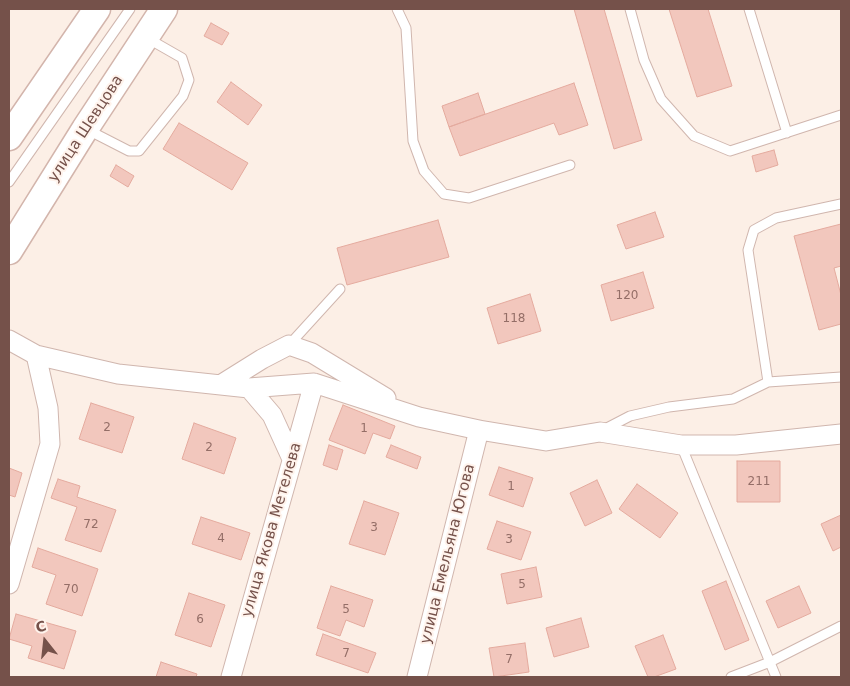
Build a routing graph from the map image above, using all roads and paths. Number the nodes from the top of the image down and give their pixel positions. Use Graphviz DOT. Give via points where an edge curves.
graph roads {
  1 [pos="97,9"];
  2 [pos="130,9"];
  3 [pos="164,9"];
  4 [pos="397,9"];
  5 [pos="630,9"];
  6 [pos="749,9"];
  7 [pos="146,37"];
  8 [pos="841,115"];
  9 [pos="85,129"];
  10 [pos="786,133"];
  11 [pos="9,137"];
  12 [pos="570,164"];
  13 [pos="9,182"];
  14 [pos="841,204"];
  15 [pos="9,251"];
  16 [pos="340,289"];
  17 [pos="9,340"];
  18 [pos="289,345"];
  19 [pos="36,356"];
  20 [pos="841,377"];
  21 [pos="768,382"];
  22 [pos="314,383"];
  23 [pos="222,384"];
  24 [pos="249,388"];
  25 [pos="419,417"];
  26 [pos="479,430"];
  27 [pos="600,432"];
  28 [pos="841,434"];
  29 [pos="680,445"];
  30 [pos="292,459"];
  31 [pos="9,584"];
  32 [pos="841,626"];
  33 [pos="770,662"];
  34 [pos="231,677"];
  35 [pos="417,677"];
  36 [pos="731,677"];
  37 [pos="776,677"];
  1 -- 11 [label="main road"];
  2 -- 13 [label="lane"];
  3 -- 7 [label="main road, улица Шевцова"];
  4 -- 12 [label="lane" via="406,28 413,140 424,171 444,194 469,198"];
  5 -- 10 [label="lane" via="644,60 661,100 694,136 730,151"];
  6 -- 10 [label="lane"];
  7 -- 9 [label="main road, улица Шевцова"];
  7 -- 9 [label="lane" via="182,58 188,80 184,96 139,151 129,151"];
  8 -- 10 [label="lane"];
  9 -- 15 [label="main road, улица Шевцова"];
  14 -- 21 [label="lane" via="776,218 754,230 748,250"];
  16 -- 18 [label="lane"];
  17 -- 19 [label="street"];
  18 -- 23 [label="street"];
  18 -- 25 [label="street" via="312,353"];
  19 -- 23 [label="street" via="118,374"];
  19 -- 31 [label="street" via="48,408 50,444"];
  20 -- 21 [label="lane"];
  21 -- 27 [label="lane" via="733,399 668,407 630,416"];
  22 -- 24 [label="street"];
  22 -- 25 [label="street"];
  22 -- 30 [label="street, улица Якова Метелева"];
  23 -- 24 [label="street"];
  24 -- 30 [label="street" via="272,415"];
  25 -- 26 [label="street"];
  26 -- 27 [label="street" via="546,441"];
  26 -- 35 [label="street, улица Емельяна Югова"];
  27 -- 29 [label="street"];
  28 -- 29 [label="street" via="736,445"];
  29 -- 33 [label="lane"];
  30 -- 34 [label="street, улица Якова Метелева"];
  32 -- 33 [label="lane"];
  33 -- 36 [label="lane"];
  33 -- 37 [label="lane"];
}
